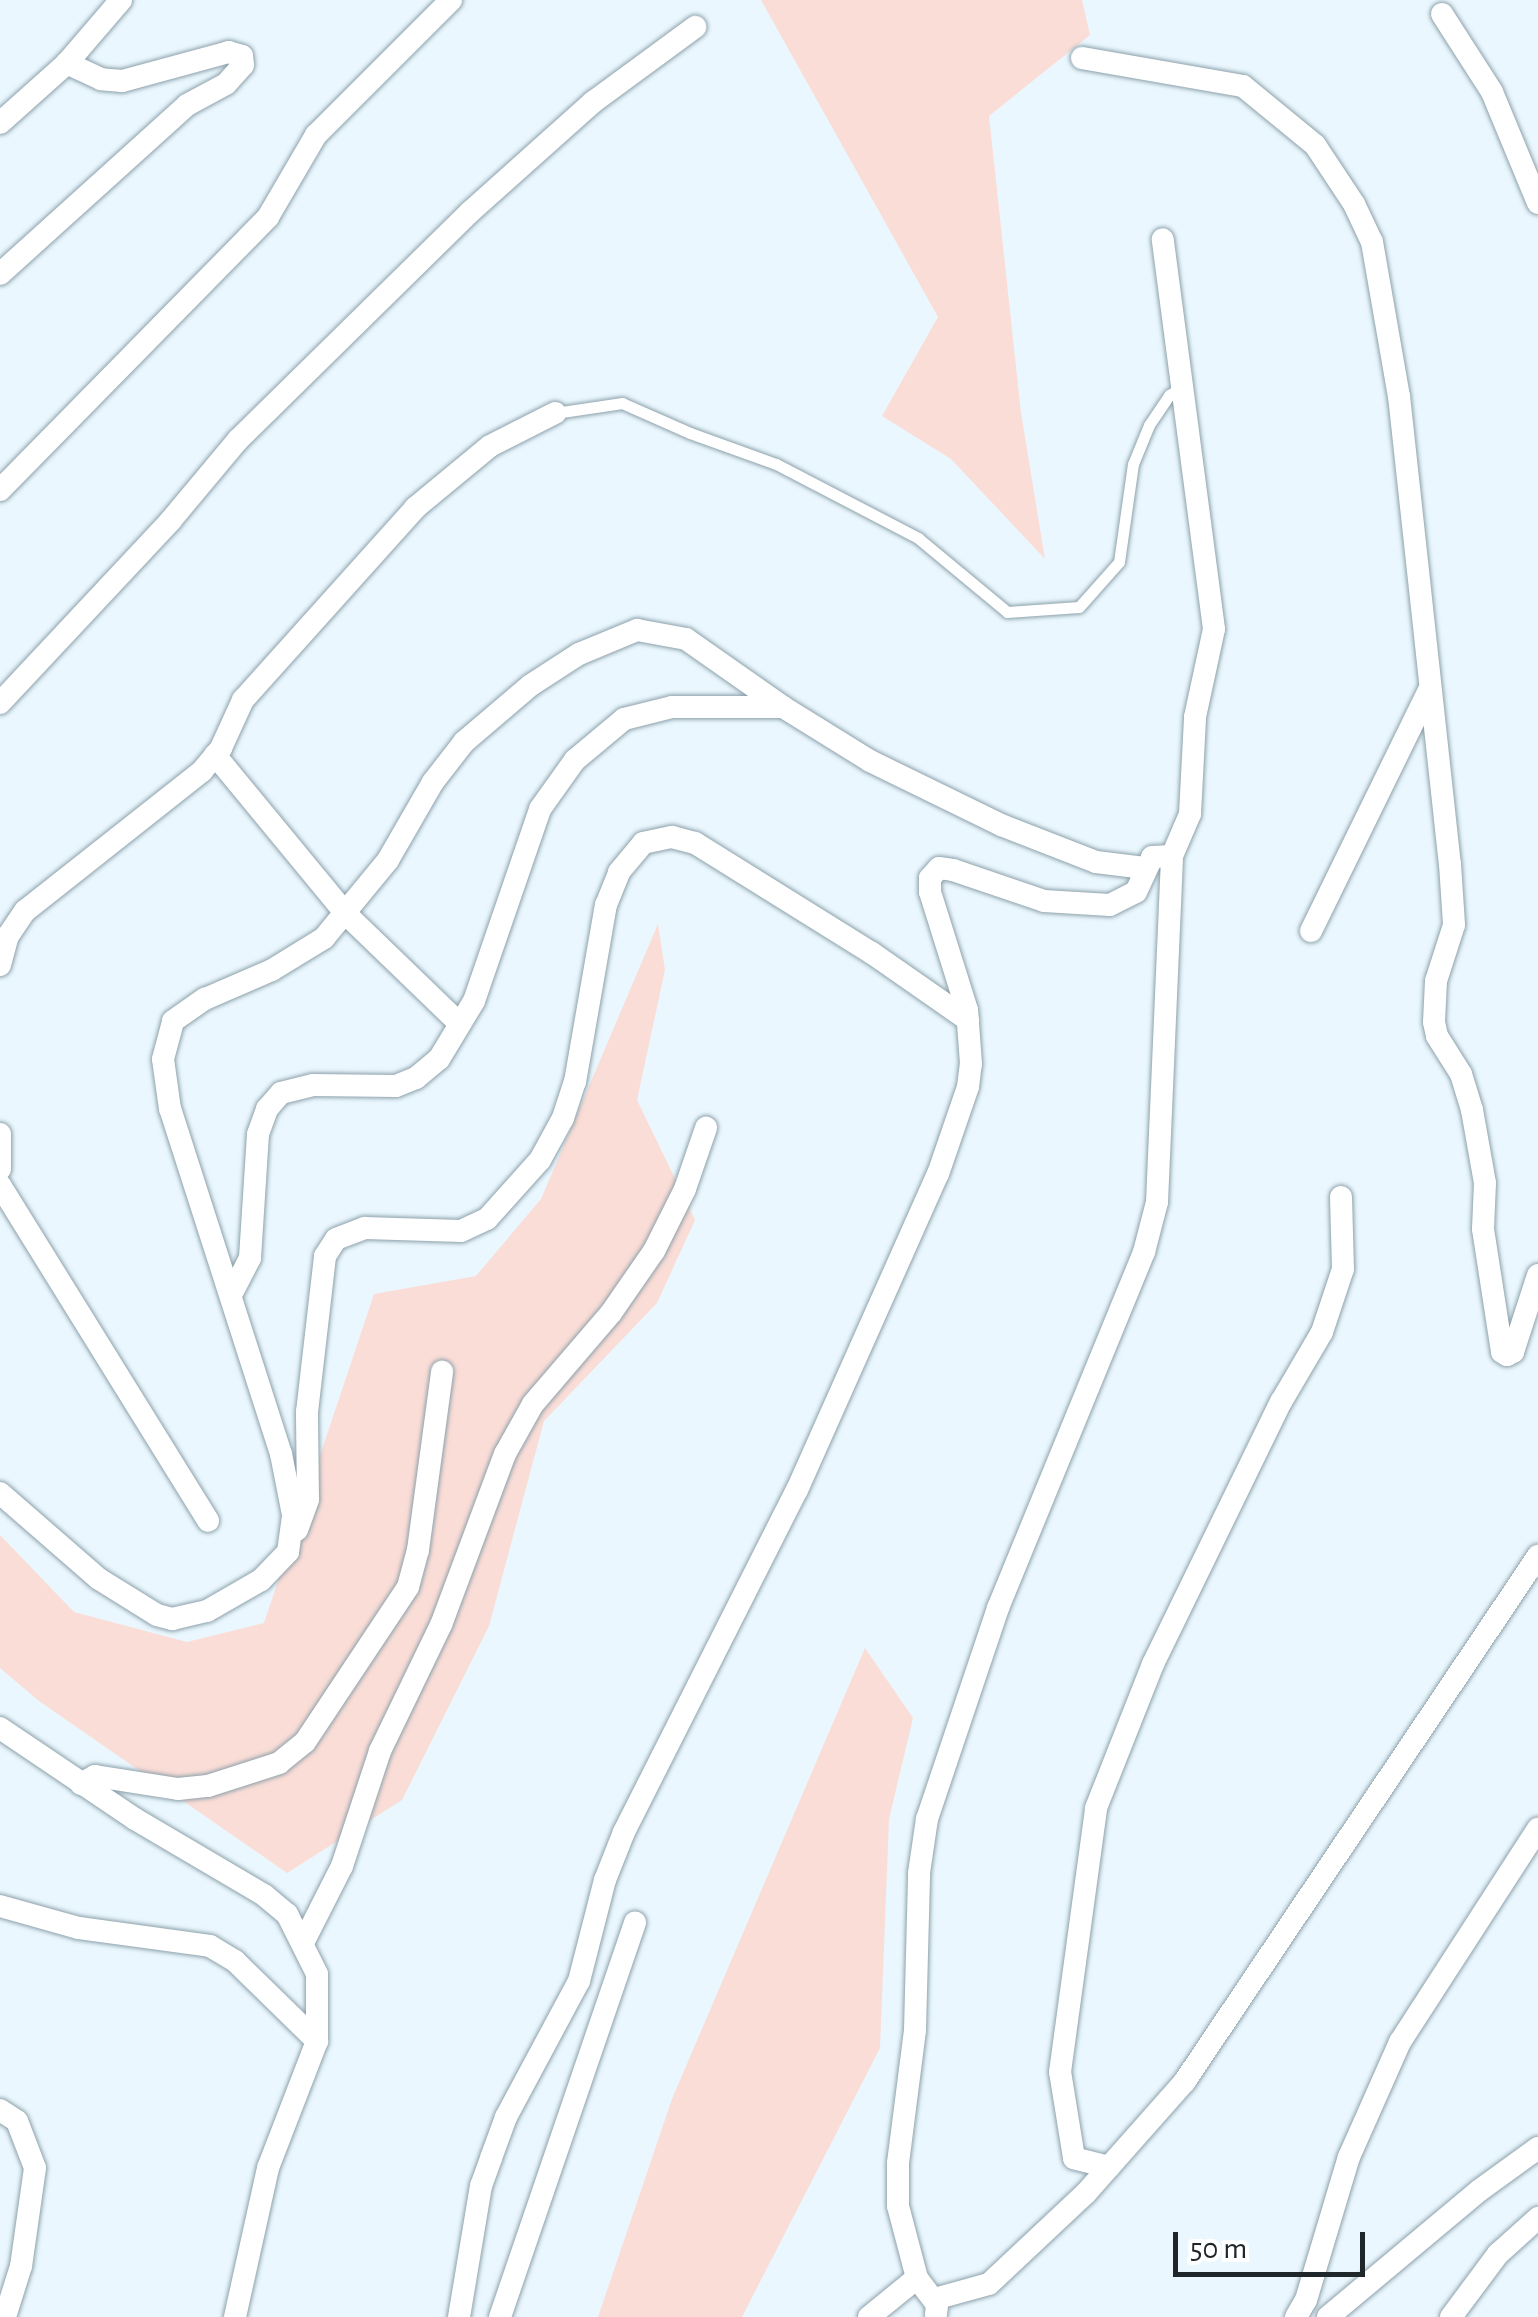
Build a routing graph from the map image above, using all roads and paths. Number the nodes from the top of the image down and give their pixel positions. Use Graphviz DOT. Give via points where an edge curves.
graph roads {
  1 [pos="121,0"];
  2 [pos="451,0"];
  3 [pos="1442,14"];
  4 [pos="694,27"];
  5 [pos="1082,58"];
  6 [pos="67,63"];
  7 [pos="0,123"];
  8 [pos="1538,202"];
  9 [pos="1163,239"];
  10 [pos="0,274"];
  11 [pos="1181,388"];
  12 [pos="555,413"];
  13 [pos="0,490"];
  14 [pos="1430,690"];
  15 [pos="0,703"];
  16 [pos="783,707"];
  17 [pos="215,755"];
  18 [pos="1172,856"];
  19 [pos="1145,868"];
  20 [pos="346,914"];
  21 [pos="1311,931"];
  22 [pos="0,965"];
  23 [pos="968,1020"];
  24 [pos="460,1024"];
  25 [pos="706,1128"];
  26 [pos="0,1134"];
  27 [pos="0,1169"];
  28 [pos="0,1184"];
  29 [pos="1341,1197"];
  30 [pos="1538,1274"];
  31 [pos="231,1296"];
  32 [pos="442,1372"];
  33 [pos="0,1493"];
  34 [pos="208,1521"];
  35 [pos="293,1536"];
  36 [pos="1538,1556"];
  37 [pos="0,1728"];
  38 [pos="81,1784"];
  39 [pos="1538,1829"];
  40 [pos="0,1906"];
  41 [pos="635,1922"];
  42 [pos="304,1941"];
  43 [pos="317,2040"];
  44 [pos="0,2110"];
  45 [pos="1538,2148"];
  46 [pos="1109,2167"];
  47 [pos="1538,2218"];
  48 [pos="918,2278"];
  49 [pos="936,2309"];
  50 [pos="5,2317"];
  51 [pos="235,2317"];
  52 [pos="459,2317"];
  53 [pos="500,2317"];
  54 [pos="869,2317"];
  55 [pos="1296,2317"];
  56 [pos="1328,2317"];
  57 [pos="1451,2317"];
  1 -- 6 [label="street"];
  2 -- 13 [label="street" via="316,136 268,216"];
  3 -- 8 [label="street" via="1492,92"];
  4 -- 15 [label="street" via="593,102 470,212 238,440"];
  5 -- 14 [label="street" via="1243,86 1315,146 1354,204 1372,242 1396,379"];
  6 -- 7 [label="street"];
  6 -- 10 [label="street" via="122,81 229,52 242,56 243,66 188,105"];
  9 -- 11 [label="street"];
  11 -- 12 [label="lane" via="1149,426 1133,464 1119,562 1080,607 1007,612 918,538 776,464 622,403"];
  11 -- 18 [label="street" via="1214,629 1195,718 1190,814"];
  12 -- 17 [label="street" via="490,446 415,508 243,700"];
  14 -- 21 [label="street"];
  14 -- 30 [label="street" via="1454,925 1436,981 1434,1022 1462,1074 1472,1110 1485,1183 1483,1229 1506,1355 1514,1352"];
  16 -- 19 [label="street" via="870,762 1001,826 1096,862"];
  16 -- 20 [label="street" via="686,639 637,630 608,640 530,685 464,742"];
  16 -- 24 [label="street" via="714,704 643,712 594,742 540,809 474,1001"];
  17 -- 20 [label="street"];
  17 -- 22 [label="street" via="24,911"];
  18 -- 19 [label="street" via="1156,854"];
  18 -- 48 [label="street" via="1158,1202 1144,1252 998,1608 926,1819 915,2030 898,2164 898,2206"];
  19 -- 23 [label="street" via="1132,897 1102,906 1044,900 953,870 934,872 930,892"];
  20 -- 24 [label="street"];
  20 -- 31 [label="street" via="305,952 188,1009 164,1040 170,1109"];
  23 -- 35 [label="street" via="872,952 694,843 672,837 643,843 619,872 606,906 575,1082 540,1160 487,1219 461,1231 365,1228 336,1239 325,1256 308,1412 308,1499"];
  23 -- 52 [label="street" via="968,1087 938,1174 797,1490 624,1832 579,1981 506,2117 481,2186"];
  24 -- 31 [label="street" via="439,1059 416,1078 396,1086 313,1085 281,1094 267,1109 258,1134 250,1258"];
  25 -- 42 [label="street" via="686,1189 654,1250 612,1313 533,1404 505,1454 441,1625 380,1751 342,1866"];
  26 -- 27 [label="street"];
  28 -- 34 [label="street"];
  29 -- 46 [label="street" via="1343,1269 1322,1332 1152,1664 1096,1808 1060,2072 1074,2158"];
  31 -- 35 [label="street" via="281,1454"];
  32 -- 38 [label="street" via="408,1586 305,1742 279,1763 208,1786 100,1776"];
  33 -- 35 [label="street" via="122,1597 172,1618 207,1611 261,1580 288,1552"];
  36 -- 46 [label="street" via="1185,2081"];
  37 -- 38 [label="street"];
  38 -- 42 [label="street" via="264,1896"];
  39 -- 55 [label="street" via="1400,2042 1349,2158"];
  40 -- 43 [label="street" via="79,1928 210,1946"];
  41 -- 53 [label="street"];
  42 -- 43 [label="street" via="318,1974"];
  43 -- 51 [label="street" via="268,2168"];
  44 -- 50 [label="street" via="18,2121 35,2168 21,2266"];
  45 -- 56 [label="street"];
  46 -- 49 [label="street" via="989,2284"];
  47 -- 57 [label="street" via="1498,2254"];
  48 -- 49 [label="street"];
  48 -- 54 [label="street"];
}
